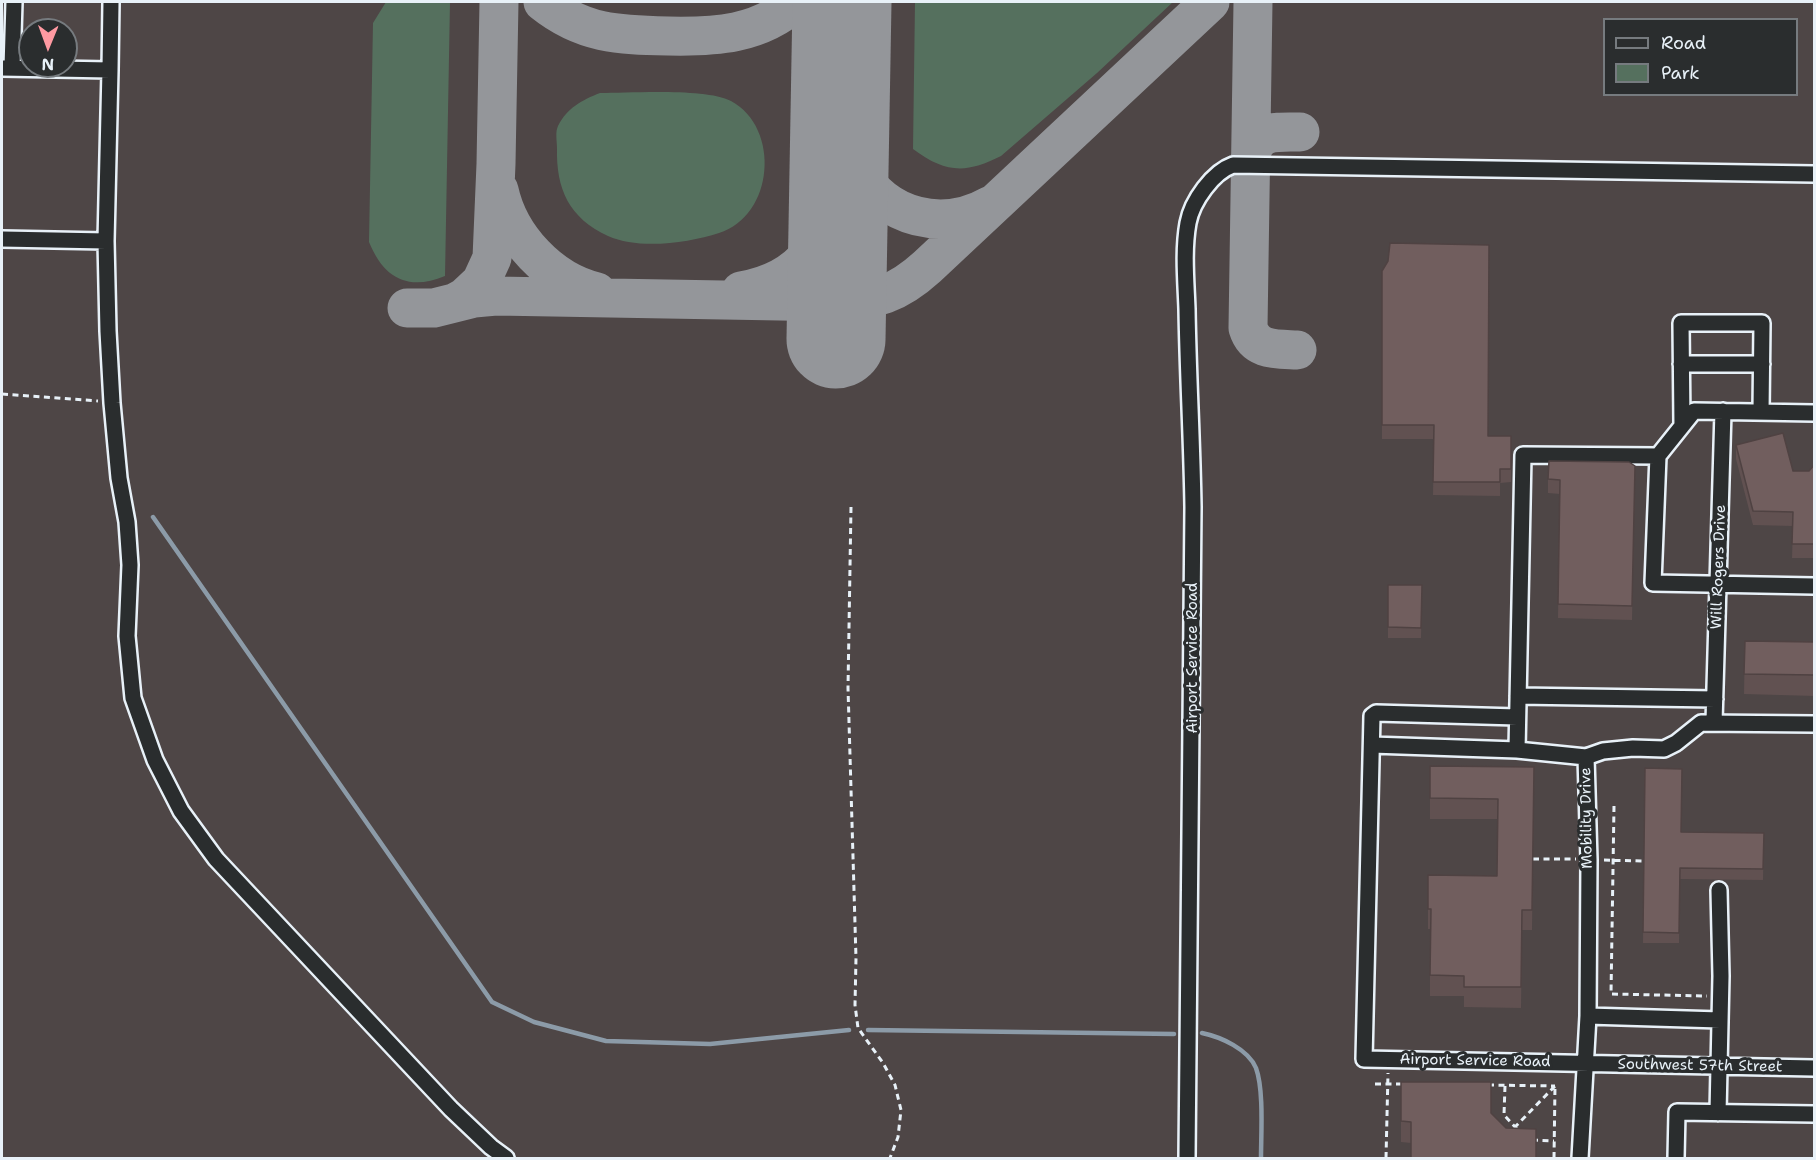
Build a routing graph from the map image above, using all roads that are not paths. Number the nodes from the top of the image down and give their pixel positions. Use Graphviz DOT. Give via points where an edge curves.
graph roads {
  1 [pos="14,2"];
  2 [pos="111,2"];
  3 [pos="7,68"];
  4 [pos="110,70"];
  5 [pos="1815,174"];
  6 [pos="2,239"];
  7 [pos="106,241"];
  8 [pos="1681,364"];
  9 [pos="1762,364"];
  10 [pos="1723,411"];
  11 [pos="1761,412"];
  12 [pos="1815,413"];
  13 [pos="1682,426"];
  14 [pos="1658,456"];
  15 [pos="1719,585"];
  16 [pos="1815,586"];
  17 [pos="1518,696"];
  18 [pos="1715,699"];
  19 [pos="1517,717"];
  20 [pos="1714,722"];
  21 [pos="1815,724"];
  22 [pos="1372,746"];
  23 [pos="1517,750"];
  24 [pos="1586,757"];
  25 [pos="1719,890"];
  26 [pos="1588,1016"];
  27 [pos="1720,1020"];
  28 [pos="1586,1064"];
  29 [pos="1719,1066"];
  30 [pos="1815,1068"];
  31 [pos="1718,1113"];
  32 [pos="1815,1114"];
  33 [pos="506,1158"];
  34 [pos="1187,1158"];
  35 [pos="1580,1158"];
  36 [pos="1676,1158"];
  1 -- 3 [label="lane"];
  2 -- 4 [label="lane"];
  3 -- 4 [label="lane"];
  4 -- 7 [label="lane"];
  5 -- 34 [label="lane, Airport Service Road" via="1233,165 1223,168 1197,200 1188,219 1185,244 1192,435 1193,666"];
  6 -- 7 [label="lane"];
  7 -- 33 [label="lane" via="112,403 130,565 127,636 133,698 155,760 181,811 216,859 451,1109"];
  8 -- 9 [label="lane"];
  8 -- 9 [label="lane" via="1681,323 1762,323"];
  8 -- 13 [label="lane"];
  9 -- 11 [label="lane"];
  10 -- 11 [label="lane"];
  10 -- 13 [label="lane" via="1694,411"];
  10 -- 15 [label="lane, Will Rogers Drive"];
  11 -- 12 [label="lane"];
  13 -- 14 [label="lane"];
  14 -- 15 [label="lane" via="1653,582"];
  14 -- 17 [label="lane" via="1523,455"];
  15 -- 16 [label="lane"];
  15 -- 18 [label="lane, Will Rogers Drive"];
  17 -- 18 [label="lane"];
  17 -- 19 [label="lane"];
  18 -- 20 [label="lane, Will Rogers Drive"];
  19 -- 22 [label="lane" via="1376,713 1372,716"];
  19 -- 23 [label="lane"];
  20 -- 21 [label="lane"];
  20 -- 24 [label="lane" via="1701,723 1664,749 1633,748"];
  22 -- 23 [label="lane, Mobility Drive"];
  22 -- 28 [label="lane, Airport Service Road" via="1364,1059"];
  23 -- 24 [label="lane, Mobility Drive"];
  24 -- 26 [label="lane, Mobility Drive"];
  25 -- 27 [label="lane"];
  26 -- 27 [label="lane"];
  26 -- 28 [label="lane, Mobility Drive"];
  27 -- 29 [label="lane"];
  28 -- 29 [label="lane, Southwest 57th Street"];
  28 -- 35 [label="lane, Mobility Drive"];
  29 -- 30 [label="lane, Southwest 57th Street"];
  29 -- 31 [label="lane"];
  31 -- 32 [label="lane"];
  31 -- 36 [label="lane" via="1677,1112"];
}
